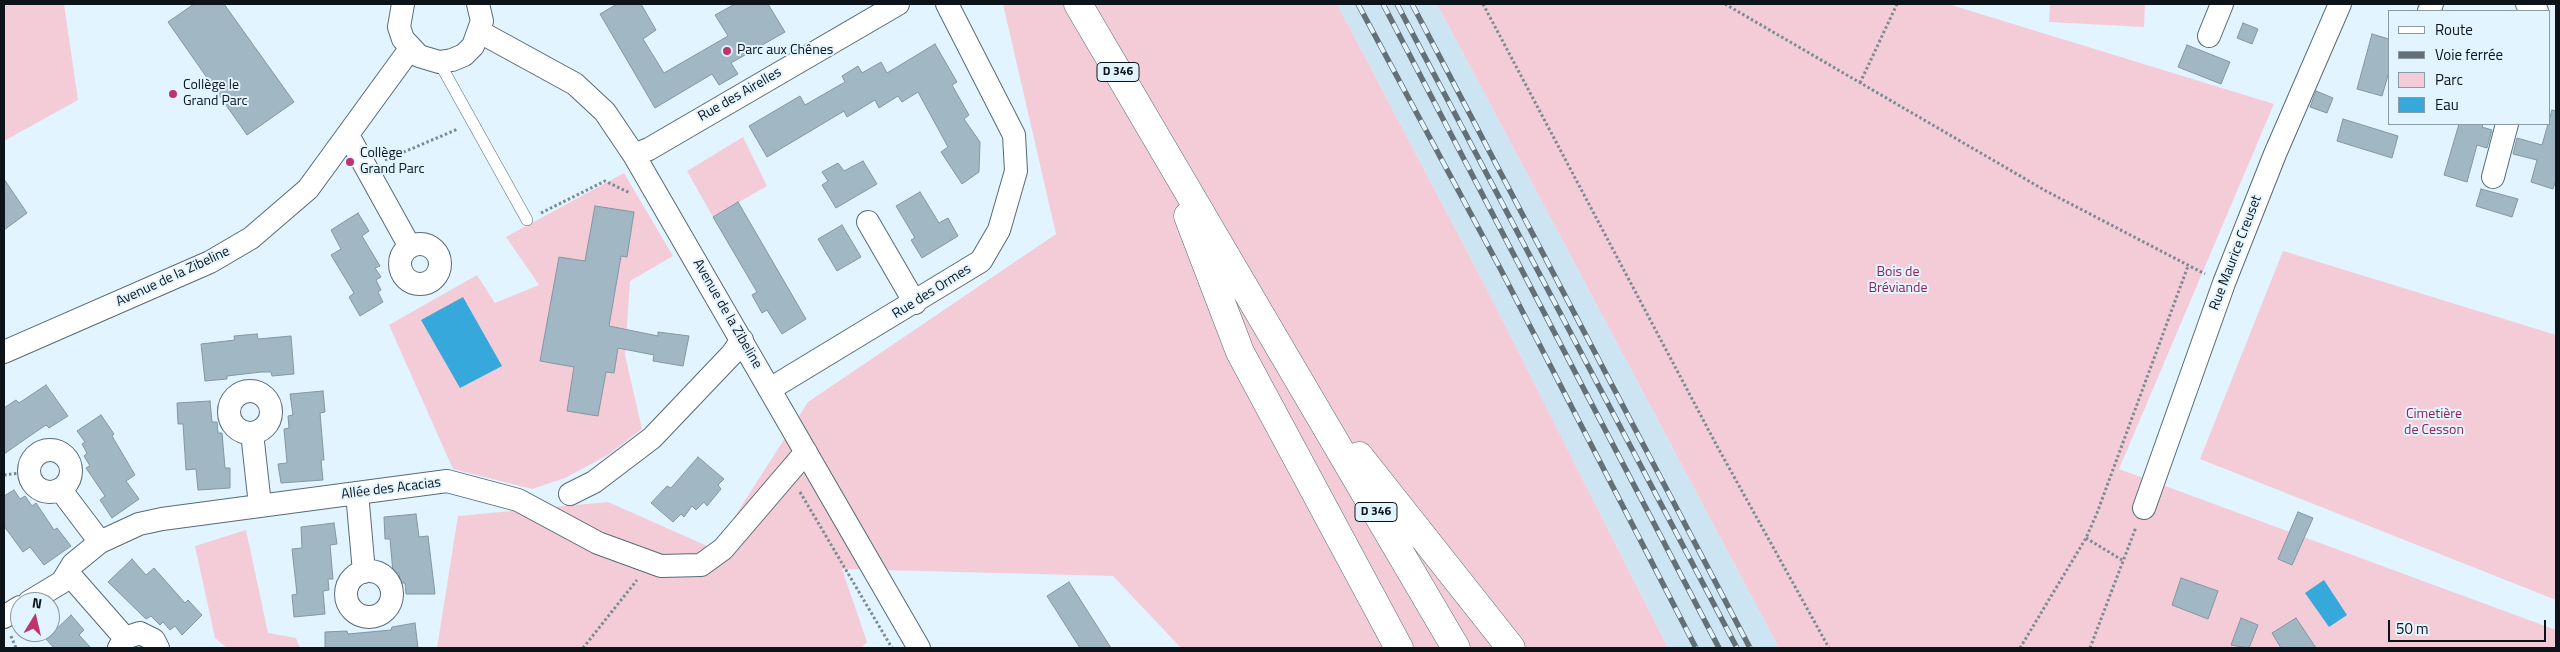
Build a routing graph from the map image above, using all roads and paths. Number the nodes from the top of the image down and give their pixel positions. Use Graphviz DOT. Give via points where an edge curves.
graph roads {
  1 [pos="403,4"];
  2 [pos="478,4"];
  3 [pos="898,4"];
  4 [pos="947,4"];
  5 [pos="1078,4"];
  6 [pos="1483,4"];
  7 [pos="1726,4"];
  8 [pos="1897,4"];
  9 [pos="2222,4"];
  10 [pos="2340,4"];
  11 [pos="480,32"];
  12 [pos="2209,36"];
  13 [pos="410,49"];
  14 [pos="439,62"];
  15 [pos="1860,83"];
  16 [pos="2507,125"];
  17 [pos="348,136"];
  18 [pos="1158,140"];
  19 [pos="634,155"];
  20 [pos="2493,177"];
  21 [pos="637,196"];
  22 [pos="527,220"];
  23 [pos="868,222"];
  24 [pos="410,247"];
  25 [pos="2188,266"];
  26 [pos="2224,283"];
  27 [pos="915,303"];
  28 [pos="742,340"];
  29 [pos="4,352"];
  30 [pos="1296,376"];
  31 [pos="770,389"];
  32 [pos="252,433"];
  33 [pos="806,452"];
  34 [pos="28,472"];
  35 [pos="789,474"];
  36 [pos="4,475"];
  37 [pos="60,489"];
  38 [pos="357,493"];
  39 [pos="570,494"];
  40 [pos="260,505"];
  41 [pos="2144,508"];
  42 [pos="2086,538"];
  43 [pos="100,542"];
  44 [pos="2122,560"];
  45 [pos="650,562"];
  46 [pos="364,572"];
  47 [pos="68,573"];
  48 [pos="46,592"];
  49 [pos="122,643"];
  50 [pos="158,648"];
  51 [pos="583,648"];
  52 [pos="892,648"];
  53 [pos="919,648"];
  54 [pos="1399,648"];
  55 [pos="1456,648"];
  56 [pos="1511,648"];
  57 [pos="1829,648"];
  58 [pos="2020,648"];
  59 [pos="2090,648"];
  1 -- 13 [label="street" via="399,27"];
  2 -- 11 [label="street" via="482,21"];
  3 -- 19 [label="street, Rue des Airelles"];
  4 -- 27 [label="street, Rue des Ormes" via="1014,135 1016,171 999,230 981,261"];
  5 -- 18 [label="main road, D 346"];
  6 -- 57 [label="path" via="1717,446"];
  7 -- 15 [label="path"];
  8 -- 15 [label="path"];
  9 -- 12 [label="street"];
  10 -- 26 [label="street, Rue Maurice Creuset"];
  11 -- 14 [label="street" via="464,55"];
  11 -- 19 [label="street, Avenue de la Zibeline" via="575,84 605,112"];
  13 -- 14 [label="street" via="428,60"];
  13 -- 17 [label="street, Avenue de la Zibeline"];
  14 -- 22 [label="lane"];
  15 -- 25 [label="path" via="2046,191"];
  16 -- 20 [label="street"];
  17 -- 24 [label="street"];
  17 -- 29 [label="street, Avenue de la Zibeline" via="308,189 251,238 210,262"];
  18 -- 30 [label="main road, D 346"];
  18 -- 54 [label="main road" via="1240,352"];
  19 -- 28 [label="street, Avenue de la Zibeline"];
  21 -- 22 [label="path" via="605,182"];
  23 -- 27 [label="street"];
  25 -- 26 [label="path"];
  25 -- 42 [label="path"];
  26 -- 41 [label="street, Rue Maurice Creuset"];
  27 -- 31 [label="street, Rue des Ormes"];
  28 -- 31 [label="street, Avenue de la Zibeline"];
  28 -- 39 [label="street" via="652,438 594,482"];
  30 -- 55 [label="main road, D 346"];
  30 -- 56 [label="main road"];
  31 -- 33 [label="street, Avenue de la Zibeline"];
  32 -- 40 [label="street"];
  33 -- 35 [label="street, Allée des Acacias"];
  33 -- 53 [label="street, Avenue de la Zibeline"];
  34 -- 36 [label="path"];
  34 -- 37 [label="street" via="40,490"];
  34 -- 37 [label="street" via="37,454 50,450 62,454 71,472 66,485"];
  35 -- 45 [label="street, Allée des Acacias" via="723,549 701,565 661,566"];
  35 -- 52 [label="path"];
  37 -- 43 [label="street"];
  38 -- 40 [label="street, Allée des Acacias"];
  38 -- 45 [label="street, Allée des Acacias" via="447,481 518,500 598,543"];
  38 -- 46 [label="street"];
  40 -- 43 [label="street, Allée des Acacias" via="139,524"];
  41 -- 44 [label="path"];
  42 -- 44 [label="path"];
  42 -- 58 [label="path"];
  43 -- 47 [label="street, Allée des Acacias" via="72,564"];
  44 -- 59 [label="path"];
  45 -- 51 [label="path"];
  47 -- 48 [label="street, Allée des Acacias" via="62,582"];
  47 -- 49 [label="street"];
  49 -- 50 [label="street" via="140,633 148,636"];
}
